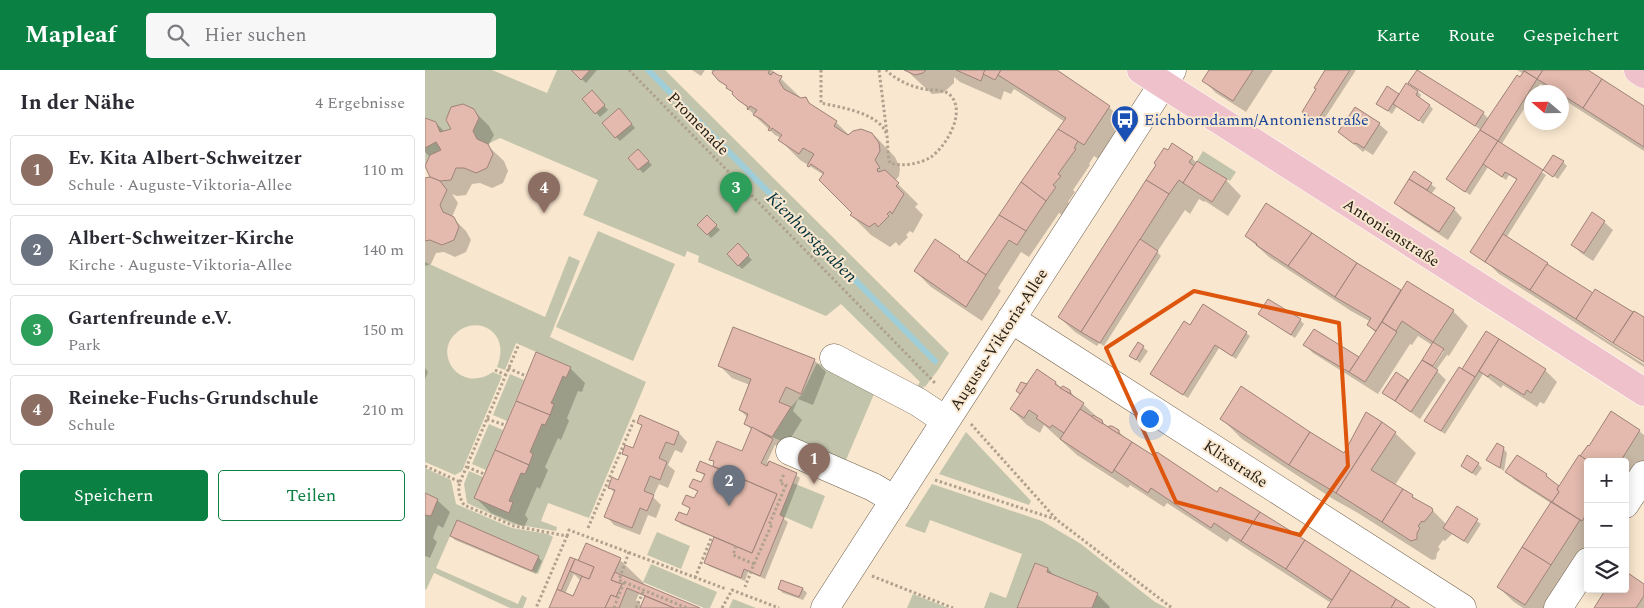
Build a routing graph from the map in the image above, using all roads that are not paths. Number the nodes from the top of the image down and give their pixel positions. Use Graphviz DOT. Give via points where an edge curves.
graph roads {
  1 [pos="1638,70"];
  2 [pos="1644,74"];
  3 [pos="1159,75"];
  4 [pos="1011,319"];
  5 [pos="834,358"];
  6 [pos="1644,392"];
  7 [pos="956,419"];
  8 [pos="788,460"];
  9 [pos="1644,475"];
  10 [pos="895,500"];
  11 [pos="1626,503"];
  12 [pos="1584,568"];
  13 [pos="825,608"];
  14 [pos="1462,608"];
  15 [pos="1558,608"];
  1 -- 2 [label="main road"];
  3 -- 4 [label="street, Auguste-Viktoria-Allee"];
  3 -- 6 [label="main road, Antonienstraße"];
  4 -- 7 [label="street, Auguste-Viktoria-Allee"];
  4 -- 14 [label="street, Klixstraße"];
  5 -- 7 [label="street"];
  7 -- 10 [label="street, Auguste-Viktoria-Allee"];
  8 -- 10 [label="street" via="873,486"];
  9 -- 11 [label="street"];
  10 -- 13 [label="street, Auguste-Viktoria-Allee"];
  12 -- 15 [label="street"];
}
